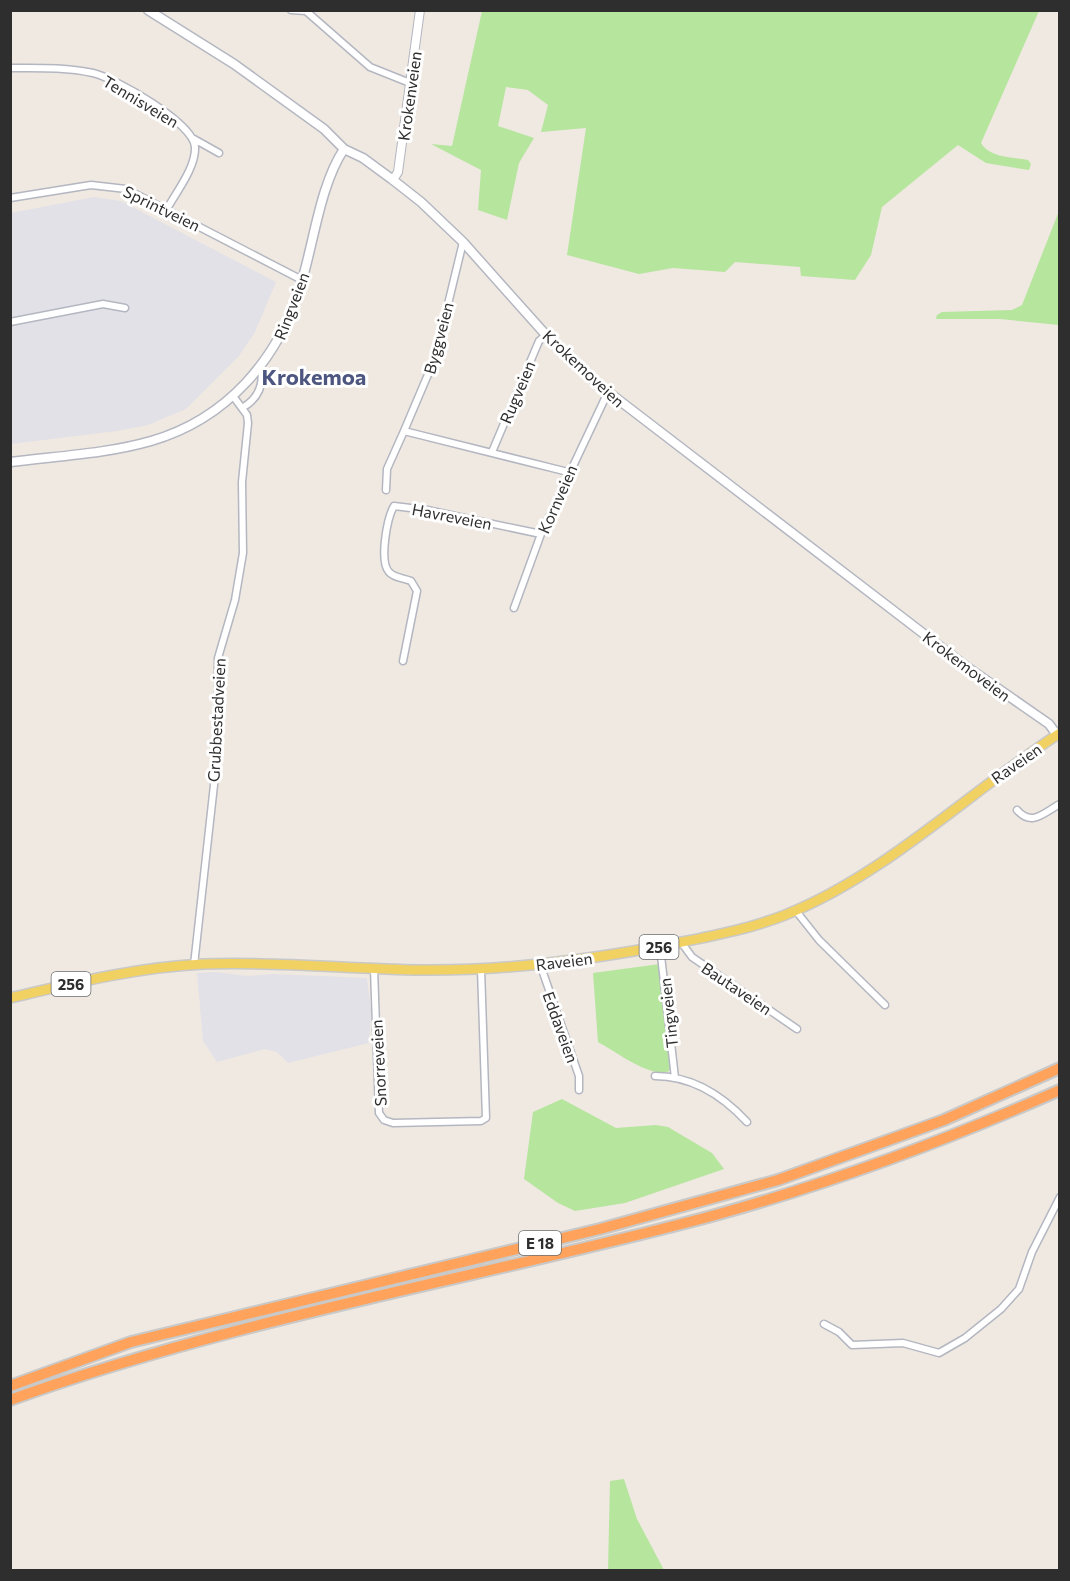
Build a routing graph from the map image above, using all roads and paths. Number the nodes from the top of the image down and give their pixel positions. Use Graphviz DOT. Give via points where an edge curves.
graph roads {
  1 [pos="148,10"];
  2 [pos="291,10"];
  3 [pos="420,10"];
  4 [pos="306,11"];
  5 [pos="10,68"];
  6 [pos="410,84"];
  7 [pos="194,140"];
  8 [pos="344,149"];
  9 [pos="219,153"];
  10 [pos="393,180"];
  11 [pos="10,198"];
  12 [pos="167,209"];
  13 [pos="463,242"];
  14 [pos="303,280"];
  15 [pos="124,309"];
  16 [pos="10,322"];
  17 [pos="546,334"];
  18 [pos="261,368"];
  19 [pos="608,392"];
  20 [pos="232,396"];
  21 [pos="242,408"];
  22 [pos="404,431"];
  23 [pos="492,452"];
  24 [pos="10,462"];
  25 [pos="568,472"];
  26 [pos="386,490"];
  27 [pos="541,534"];
  28 [pos="514,608"];
  29 [pos="403,661"];
  30 [pos="1058,735"];
  31 [pos="1059,804"];
  32 [pos="1017,810"];
  33 [pos="796,911"];
  34 [pos="681,942"];
  35 [pos="660,947"];
  36 [pos="540,964"];
  37 [pos="194,965"];
  38 [pos="374,968"];
  39 [pos="481,969"];
  40 [pos="10,998"];
  41 [pos="885,1005"];
  42 [pos="797,1029"];
  43 [pos="1059,1068"];
  44 [pos="655,1076"];
  45 [pos="675,1078"];
  46 [pos="579,1090"];
  47 [pos="1059,1090"];
  48 [pos="747,1122"];
  49 [pos="1059,1197"];
  50 [pos="824,1324"];
  51 [pos="10,1386"];
  52 [pos="10,1400"];
  1 -- 8 [label="main road, Krokemoveien" via="252,76 324,129"];
  2 -- 4 [label="street"];
  3 -- 6 [label="street, Krokenveien"];
  4 -- 6 [label="street" via="369,67"];
  5 -- 7 [label="street, Tennisveien" via="49,67 95,74 172,117"];
  6 -- 10 [label="street, Krokenveien" via="398,172"];
  7 -- 9 [label="street, Tennisveien"];
  7 -- 12 [label="street, Tennisveien" via="190,166"];
  8 -- 10 [label="main road, Krokemoveien"];
  8 -- 14 [label="main road, Ringveien" via="330,181"];
  10 -- 13 [label="main road, Krokemoveien"];
  11 -- 12 [label="street, Sprintveien" via="98,184 126,189"];
  12 -- 14 [label="street, Sprintveien"];
  13 -- 17 [label="main road, Krokemoveien"];
  13 -- 22 [label="street, Byggveien" via="435,358"];
  14 -- 18 [label="main road, Ringveien" via="290,319"];
  15 -- 16 [label="street" via="103,304"];
  17 -- 19 [label="main road, Krokemoveien"];
  17 -- 23 [label="street, Rugveien" via="539,341"];
  18 -- 20 [label="main road, Ringveien"];
  18 -- 21 [label="street" via="262,383 257,395"];
  19 -- 25 [label="street, Kornveien"];
  19 -- 30 [label="main road, Krokemoveien" via="1032,715 1050,734"];
  20 -- 21 [label="street"];
  20 -- 24 [label="main road, Ringveien" via="194,423 150,441"];
  21 -- 37 [label="street, Grubbestadveien" via="248,423 242,482 243,553 235,600 218,658 217,758"];
  22 -- 23 [label="street"];
  22 -- 26 [label="street, Byggveien" via="387,469"];
  23 -- 25 [label="street"];
  25 -- 27 [label="street, Kornveien"];
  27 -- 28 [label="street, Kornveien"];
  27 -- 29 [label="street, Havreveien" via="394,506 388,519 385,564 392,575 411,581 417,591"];
  30 -- 33 [label="main road, Raveien / 256" via="1009,766 864,875"];
  31 -- 32 [label="street" via="1032,819 1025,819"];
  33 -- 34 [label="main road, Raveien / 256" via="750,927"];
  33 -- 41 [label="street" via="819,940"];
  34 -- 35 [label="main road, Raveien / 256"];
  34 -- 42 [label="street, Bautaveien" via="692,957"];
  35 -- 36 [label="main road, Raveien / 256"];
  35 -- 45 [label="street, Tingveien"];
  36 -- 39 [label="main road, Raveien / 256"];
  36 -- 46 [label="street, Eddaveien" via="579,1076"];
  37 -- 38 [label="main road, Raveien / 256"];
  37 -- 40 [label="main road, Raveien / 256" via="133,972"];
  38 -- 39 [label="main road, Raveien / 256"];
  38 -- 39 [label="street, Snorreveien" via="379,1113 393,1123 486,1118"];
  43 -- 51 [label="highway, E 18" via="944,1120 778,1180 600,1229 131,1342"];
  44 -- 45 [label="street"];
  45 -- 48 [label="street" via="711,1091"];
  47 -- 52 [label="highway, E 18" via="976,1127 816,1185 621,1239 261,1323 137,1357"];
  49 -- 50 [label="street" via="1014,1296 965,1338 942,1352 903,1343 852,1345"];
}
